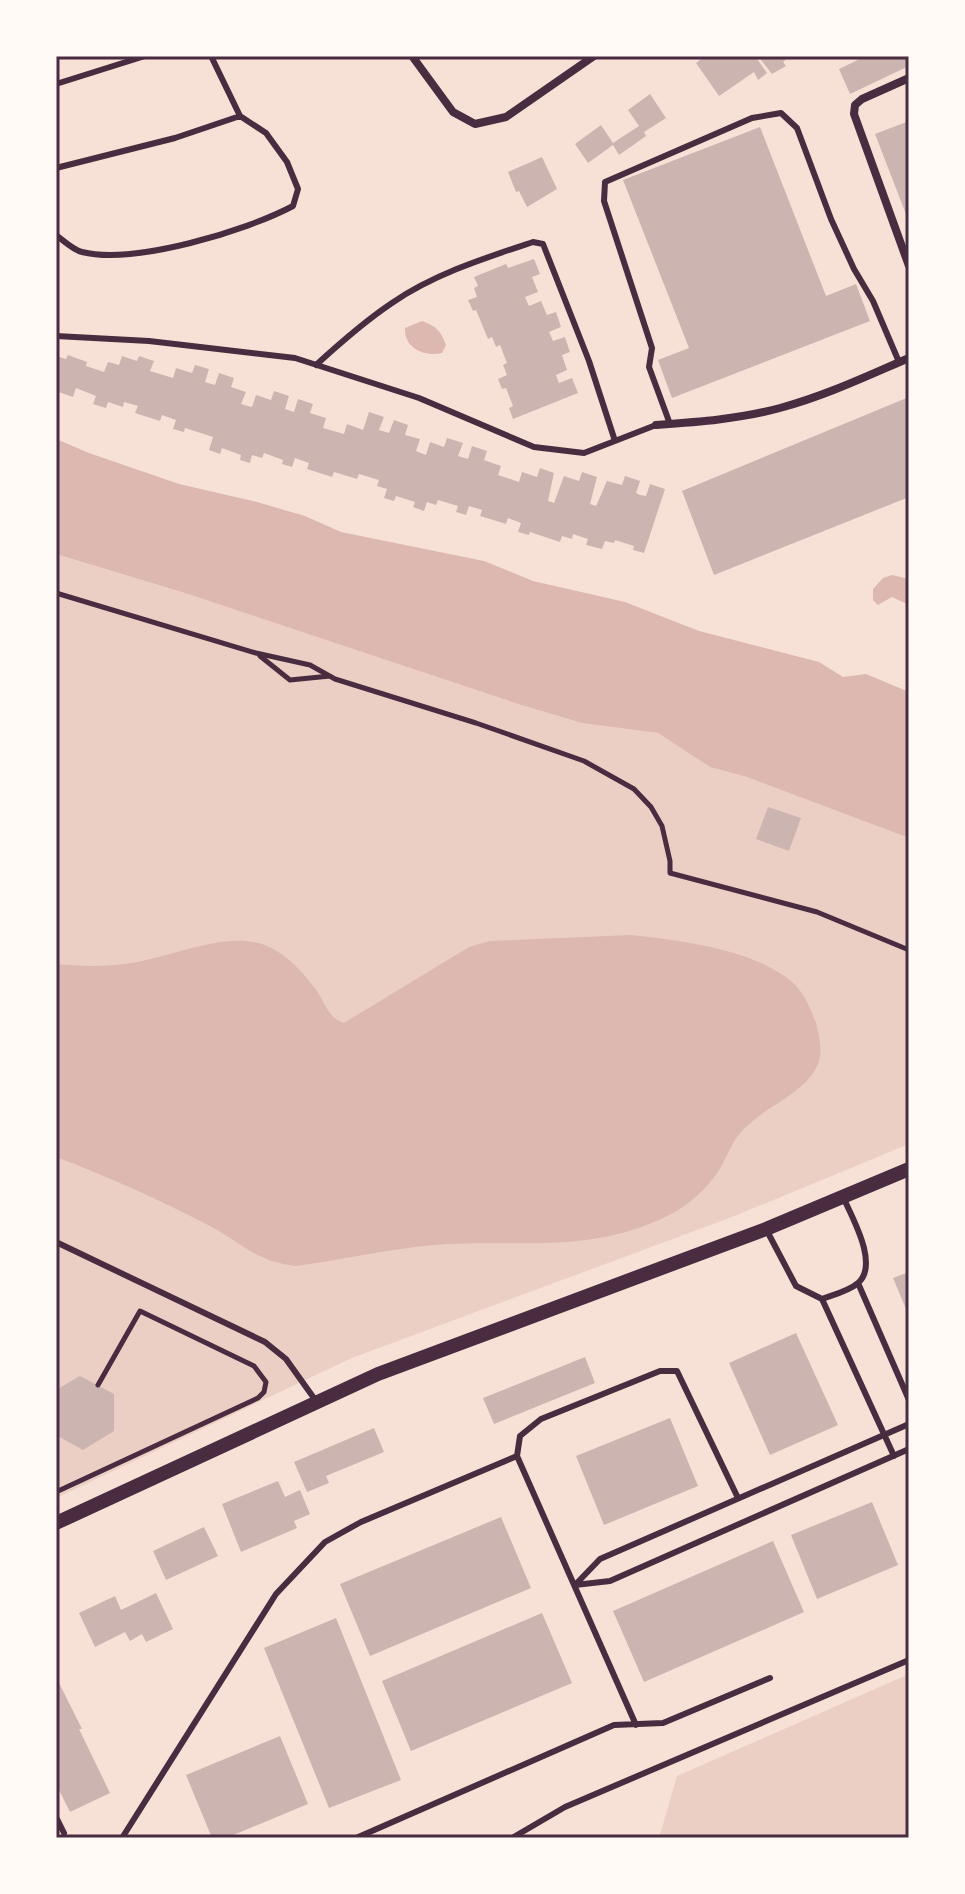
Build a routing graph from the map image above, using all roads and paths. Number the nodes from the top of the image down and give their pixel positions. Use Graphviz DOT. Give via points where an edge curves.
graph roads {
  1 [pos="145,56"];
  2 [pos="211,56"];
  3 [pos="412,56"];
  4 [pos="594,56"];
  5 [pos="909,78"];
  6 [pos="56,84"];
  7 [pos="240,116"];
  8 [pos="56,168"];
  9 [pos="56,235"];
  10 [pos="909,266"];
  11 [pos="56,336"];
  12 [pos="909,358"];
  13 [pos="899,362"];
  14 [pos="316,365"];
  15 [pos="670,424"];
  16 [pos="656,425"];
  17 [pos="615,441"];
  18 [pos="56,593"];
  19 [pos="256,653"];
  20 [pos="335,679"];
  21 [pos="909,950"];
  22 [pos="909,1169"];
  23 [pos="843,1197"];
  24 [pos="766,1229"];
  25 [pos="56,1242"];
  26 [pos="858,1283"];
  27 [pos="822,1299"];
  28 [pos="98,1385"];
  29 [pos="909,1400"];
  30 [pos="316,1401"];
  31 [pos="909,1424"];
  32 [pos="884,1435"];
  33 [pos="909,1449"];
  34 [pos="517,1456"];
  35 [pos="894,1456"];
  36 [pos="56,1492"];
  37 [pos="738,1498"];
  38 [pos="56,1523"];
  39 [pos="575,1585"];
  40 [pos="909,1660"];
  41 [pos="770,1678"];
  42 [pos="636,1725"];
  43 [pos="56,1817"];
  44 [pos="64,1833"];
  45 [pos="122,1838"];
  46 [pos="356,1838"];
  47 [pos="512,1838"];
  1 -- 6 [label="lane"];
  2 -- 7 [label="lane"];
  3 -- 4 [label="street" via="453,112 475,124 506,117"];
  5 -- 10 [label="street" via="862,99 854,114"];
  7 -- 8 [label="lane"];
  7 -- 9 [label="lane" via="266,133 287,162 298,189 293,206 213,236 123,256 79,252"];
  11 -- 14 [label="lane" via="149,341"];
  12 -- 13 [label="street"];
  13 -- 15 [label="street" via="779,408"];
  13 -- 15 [label="lane" via="831,219 797,128 781,113 752,118 605,182 604,201 652,348 649,367"];
  14 -- 17 [label="lane" via="419,398 534,447 584,453"];
  14 -- 17 [label="lane" via="394,301 469,263 533,242 543,244"];
  15 -- 16 [label="street"];
  16 -- 17 [label="lane"];
  18 -- 19 [label="path"];
  19 -- 20 [label="path" via="310,665"];
  19 -- 20 [label="path" via="290,680"];
  20 -- 21 [label="path" via="545,746 615,777 634,789 662,826 670,873 817,912"];
  22 -- 23 [label="street"];
  23 -- 24 [label="street"];
  23 -- 26 [label="lane" via="864,1244 866,1272"];
  24 -- 27 [label="lane" via="796,1286"];
  24 -- 30 [label="street"];
  25 -- 30 [label="lane" via="265,1342 286,1359"];
  26 -- 27 [label="lane"];
  26 -- 29 [label="lane"];
  27 -- 32 [label="lane"];
  28 -- 36 [label="path" via="140,1311 254,1366 266,1382 258,1398"];
  30 -- 38 [label="street"];
  31 -- 32 [label="lane"];
  32 -- 35 [label="lane"];
  32 -- 37 [label="lane"];
  33 -- 35 [label="lane"];
  34 -- 37 [label="lane" via="520,1436 541,1419 660,1371 677,1371"];
  34 -- 39 [label="lane"];
  34 -- 45 [label="lane" via="325,1542 276,1594"];
  35 -- 39 [label="lane" via="610,1581"];
  37 -- 39 [label="lane" via="600,1559"];
  39 -- 42 [label="lane"];
  40 -- 47 [label="lane" via="565,1807"];
  41 -- 42 [label="lane" via="663,1723"];
  42 -- 46 [label="lane" via="614,1725"];
  43 -- 44 [label="lane"];
}
